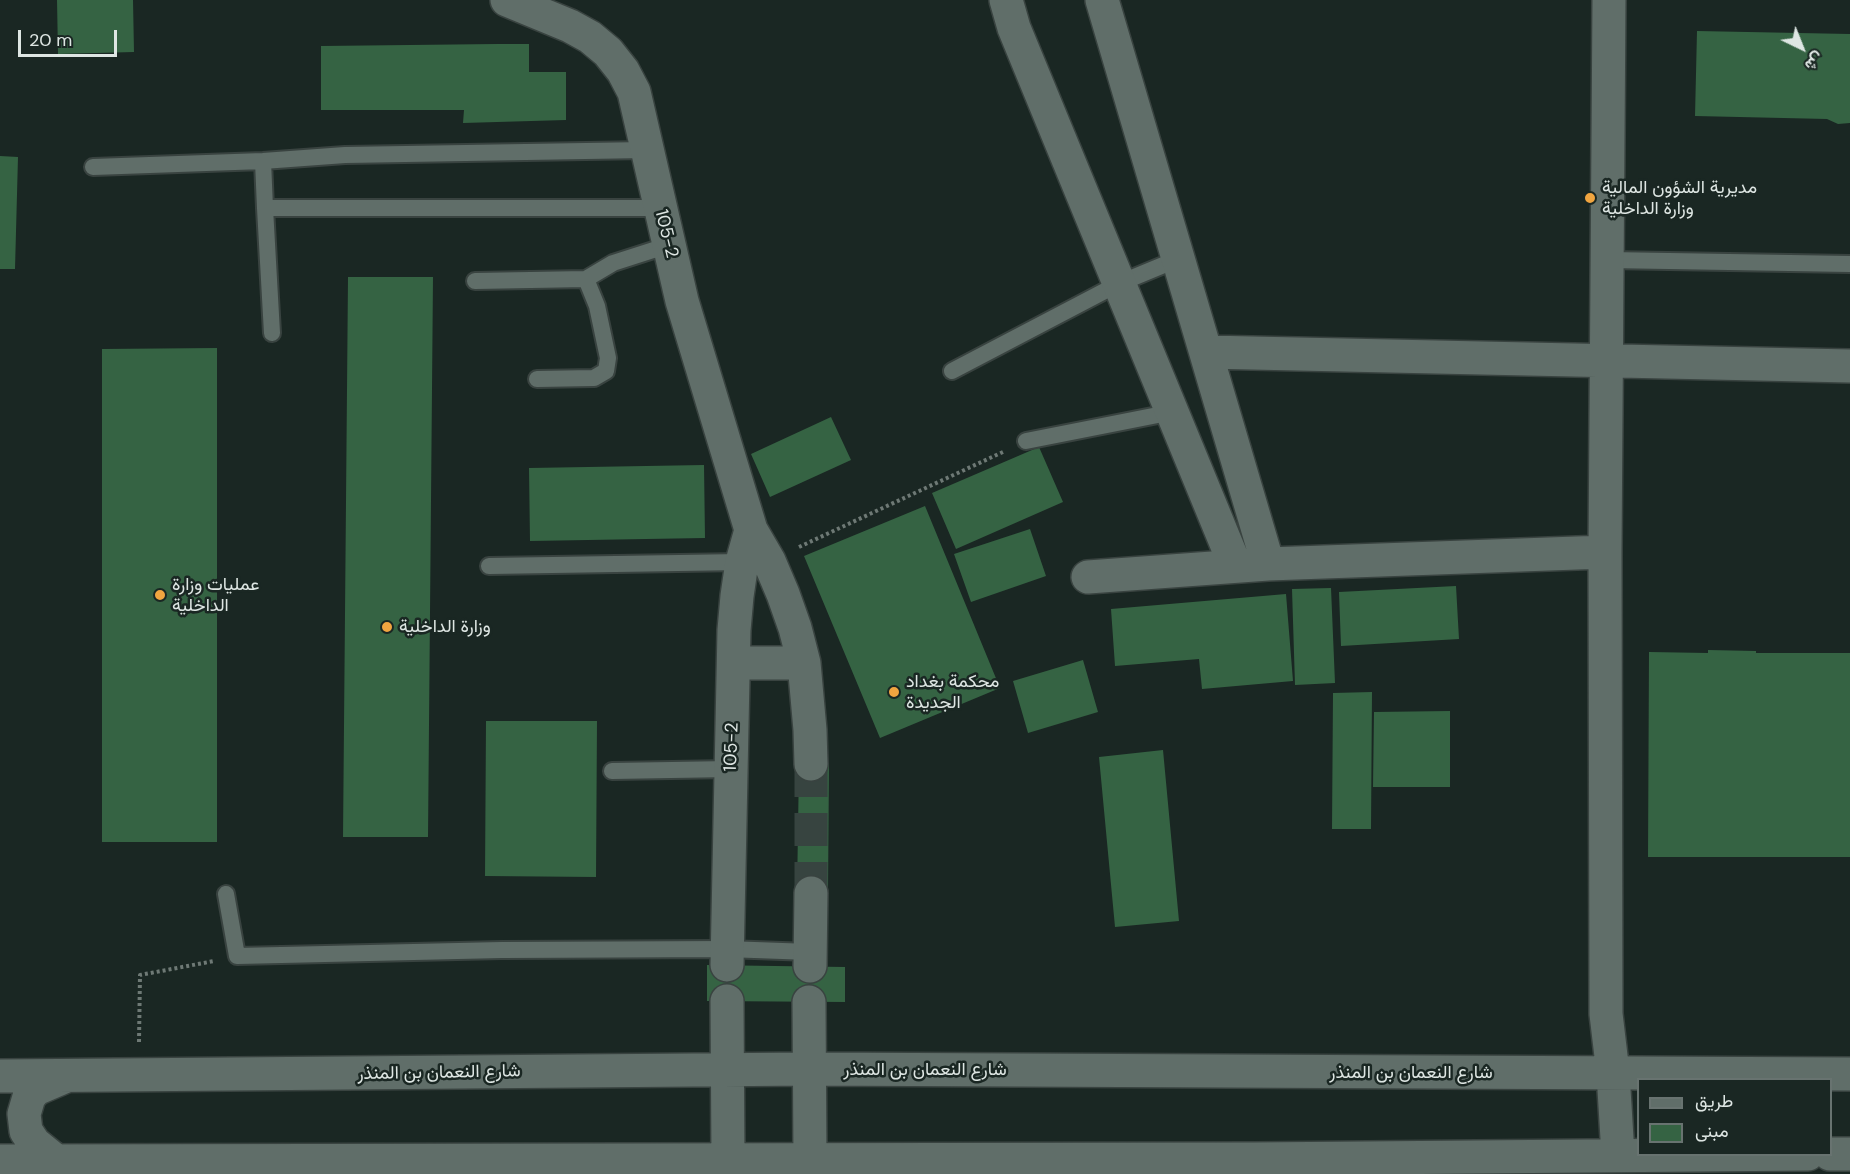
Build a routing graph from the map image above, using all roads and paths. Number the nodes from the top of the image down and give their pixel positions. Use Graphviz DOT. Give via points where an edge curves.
graph roads {
  1 [pos="507,0"];
  2 [pos="1006,0"];
  3 [pos="1102,0"];
  4 [pos="1609,0"];
  5 [pos="646,150"];
  6 [pos="264,161"];
  7 [pos="93,167"];
  8 [pos="265,208"];
  9 [pos="660,208"];
  10 [pos="669,245"];
  11 [pos="1178,259"];
  12 [pos="1608,260"];
  13 [pos="1850,264"];
  14 [pos="586,279"];
  15 [pos="475,281"];
  16 [pos="1120,283"];
  17 [pos="272,333"];
  18 [pos="1206,352"];
  19 [pos="1606,361"];
  20 [pos="1850,366"];
  21 [pos="952,371"];
  22 [pos="537,379"];
  23 [pos="1173,412"];
  24 [pos="1026,441"];
  25 [pos="1605,552"];
  26 [pos="756,562"];
  27 [pos="1268,564"];
  28 [pos="489,566"];
  29 [pos="1235,566"];
  30 [pos="1088,577"];
  31 [pos="734,663"];
  32 [pos="804,663"];
  33 [pos="811,764"];
  34 [pos="731,769"];
  35 [pos="612,771"];
  36 [pos="811,893"];
  37 [pos="226,894"];
  38 [pos="237,956"];
  39 [pos="727,957"];
  40 [pos="810,959"];
  41 [pos="727,1001"];
  42 [pos="809,1002"];
  43 [pos="809,1069"];
  44 [pos="727,1070"];
  45 [pos="1613,1073"];
  46 [pos="1850,1074"];
  47 [pos="0,1076"];
  48 [pos="66,1076"];
  49 [pos="139,1076"];
  50 [pos="1832,1154"];
  51 [pos="1850,1154"];
  52 [pos="1618,1155"];
  53 [pos="1637,1155"];
  54 [pos="728,1159"];
  55 [pos="810,1159"];
  56 [pos="55,1160"];
  57 [pos="0,1161"];
  58 [pos="1260,1166"];
  1 -- 5 [label="street, 105-2" via="570,26 608,52 634,92"];
  2 -- 16 [label="street" via="1014,28"];
  3 -- 11 [label="street"];
  4 -- 12 [label="street"];
  5 -- 6 [label="lane" via="345,155"];
  5 -- 9 [label="street, 105-2"];
  6 -- 7 [label="lane"];
  6 -- 8 [label="lane"];
  8 -- 9 [label="lane"];
  8 -- 17 [label="lane"];
  9 -- 10 [label="street, 105-2"];
  10 -- 14 [label="lane" via="613,263"];
  10 -- 26 [label="street, 105-2" via="751,530"];
  11 -- 16 [label="lane"];
  11 -- 18 [label="street"];
  12 -- 13 [label="lane"];
  12 -- 19 [label="street"];
  14 -- 15 [label="lane"];
  14 -- 22 [label="lane" via="597,306 608,358 606,371 594,378"];
  16 -- 21 [label="lane"];
  16 -- 23 [label="street"];
  18 -- 19 [label="street"];
  18 -- 27 [label="street"];
  19 -- 20 [label="street"];
  19 -- 25 [label="street"];
  23 -- 24 [label="lane"];
  23 -- 29 [label="street"];
  24 -- 26 [label="path"];
  25 -- 27 [label="street"];
  25 -- 45 [label="street" via="1606,1014"];
  26 -- 28 [label="lane"];
  26 -- 31 [label="street, 105-2" via="737,596"];
  26 -- 32 [label="street" via="783,594"];
  27 -- 29 [label="street"];
  29 -- 30 [label="street"];
  31 -- 32 [label="street"];
  31 -- 34 [label="street, 105-2"];
  32 -- 33 [label="street"];
  34 -- 35 [label="lane"];
  34 -- 39 [label="street, 105-2"];
  36 -- 40 [label="street"];
  37 -- 38 [label="lane"];
  38 -- 39 [label="lane" via="490,950"];
  38 -- 49 [label="path" via="140,975"];
  39 -- 40 [label="lane"];
  41 -- 44 [label="street"];
  42 -- 43 [label="street"];
  43 -- 44 [label="street, شارع النعمان بن المنذر"];
  43 -- 45 [label="street, شارع النعمان بن المنذر"];
  43 -- 55 [label="street"];
  44 -- 49 [label="street, شارع النعمان بن المنذر"];
  44 -- 54 [label="street"];
  45 -- 46 [label="street, شارع النعمان بن المنذر"];
  45 -- 52 [label="street"];
  47 -- 48 [label="street, شارع النعمان بن المنذر"];
  48 -- 49 [label="street, شارع النعمان بن المنذر"];
  48 -- 56 [label="street" via="36,1089 24,1114 26,1131 34,1143"];
  50 -- 51 [label="street"];
  52 -- 53 [label="street"];
  52 -- 58 [label="street"];
  54 -- 55 [label="street"];
  54 -- 56 [label="street"];
  55 -- 58 [label="street"];
  56 -- 57 [label="street"];
}
